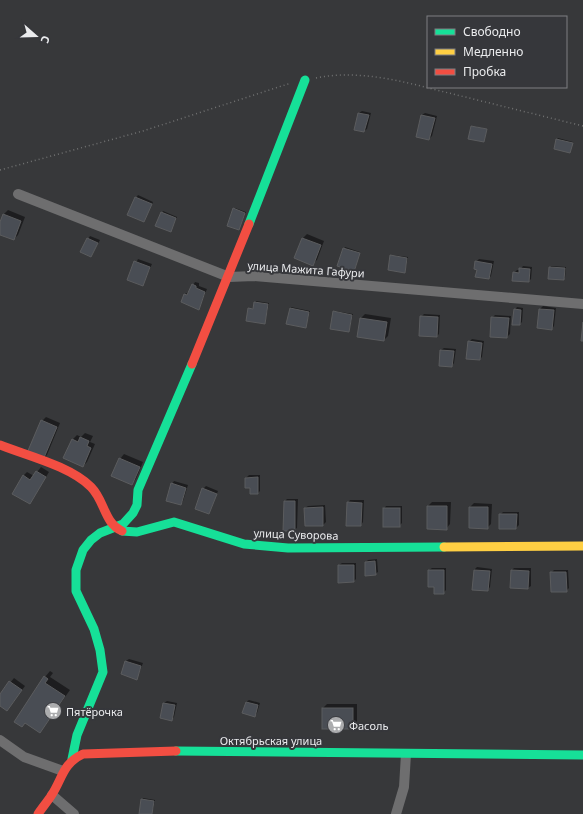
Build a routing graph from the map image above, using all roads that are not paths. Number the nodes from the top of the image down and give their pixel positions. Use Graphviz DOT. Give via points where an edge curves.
graph roads {
  1 [pos="305,80"];
  2 [pos="18,194"];
  3 [pos="229,277"];
  4 [pos="583,304"];
  5 [pos="0,445"];
  6 [pos="117,529"];
  7 [pos="583,546"];
  8 [pos="0,740"];
  9 [pos="406,754"];
  10 [pos="583,755"];
  11 [pos="72,759"];
  12 [pos="63,772"];
  13 [pos="52,795"];
  14 [pos="38,814"];
  15 [pos="74,814"];
  16 [pos="396,814"];
  1 -- 3 [label="street"];
  2 -- 3 [label="street, улица Мажита Гафури"];
  3 -- 4 [label="street, улица Мажита Гафури" via="254,276"];
  3 -- 6 [label="street" via="138,490 134,512"];
  5 -- 6 [label="street" via="74,475 87,483 96,491 104,510"];
  6 -- 7 [label="street, улица Суворова" via="137,533 174,522 244,544 288,548"];
  6 -- 11 [label="street" via="94,536 86,545 76,571 75,582 91,624 103,672 77,735"];
  8 -- 12 [label="street" via="24,757"];
  9 -- 10 [label="street, Октябрьская улица"];
  9 -- 11 [label="street, Октябрьская улица" via="143,751 83,754"];
  9 -- 16 [label="street" via="404,787"];
  11 -- 12 [label="street"];
  12 -- 13 [label="street"];
  13 -- 14 [label="street"];
  13 -- 15 [label="street"];
}
